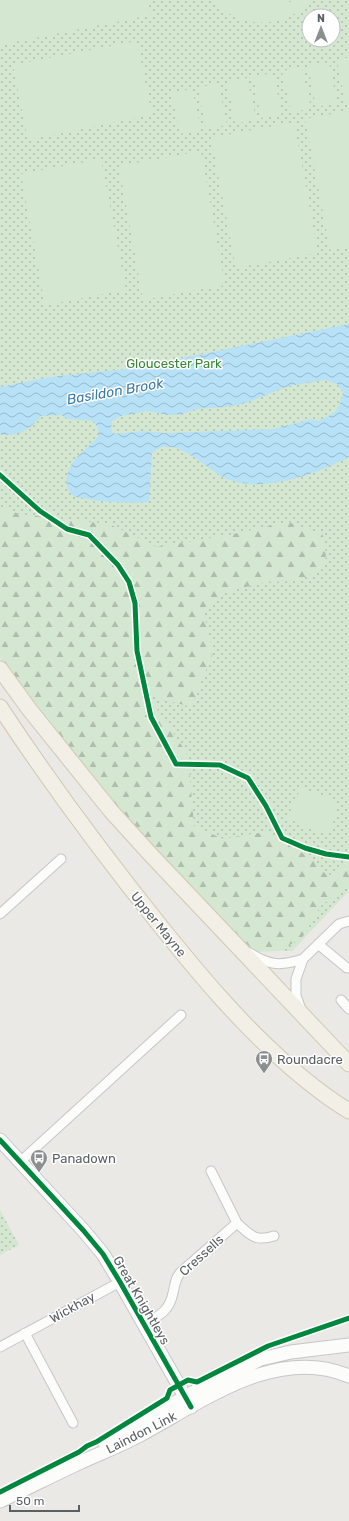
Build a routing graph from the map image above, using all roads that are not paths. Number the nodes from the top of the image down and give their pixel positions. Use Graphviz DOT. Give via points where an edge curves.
graph roads {
  1 [pos="0,669"];
  2 [pos="0,707"];
  3 [pos="61,859"];
  4 [pos="0,914"];
  5 [pos="349,921"];
  6 [pos="227,935"];
  7 [pos="318,944"];
  8 [pos="303,959"];
  9 [pos="347,968"];
  10 [pos="341,1000"];
  11 [pos="349,1009"];
  12 [pos="181,1015"];
  13 [pos="307,1019"];
  14 [pos="349,1064"];
  15 [pos="349,1111"];
  16 [pos="0,1140"];
  17 [pos="21,1161"];
  18 [pos="211,1171"];
  19 [pos="237,1223"];
  20 [pos="274,1236"];
  21 [pos="120,1282"];
  22 [pos="144,1325"];
  23 [pos="25,1333"];
  24 [pos="349,1345"];
  25 [pos="0,1347"];
  26 [pos="349,1376"];
  27 [pos="188,1402"];
  28 [pos="73,1423"];
  29 [pos="0,1501"];
  1 -- 6 [label="main road" via="33,715 111,811"];
  2 -- 15 [label="main road, Upper Mayne" via="134,893 215,993 296,1073"];
  3 -- 4 [label="street"];
  5 -- 7 [label="street" via="339,924"];
  6 -- 8 [label="street" via="265,962 282,965"];
  6 -- 13 [label="main road"];
  7 -- 8 [label="street"];
  7 -- 9 [label="street"];
  8 -- 13 [label="street" via="296,979 296,996"];
  10 -- 11 [label="street"];
  12 -- 17 [label="street"];
  13 -- 14 [label="main road"];
  16 -- 17 [label="main road, Great Knightleys"];
  17 -- 21 [label="main road, Great Knightleys" via="103,1254"];
  18 -- 19 [label="street"];
  19 -- 20 [label="street" via="256,1238"];
  19 -- 22 [label="street, Cressells" via="181,1272 175,1281 171,1303 167,1309"];
  21 -- 22 [label="main road, Great Knightleys"];
  21 -- 23 [label="street, Wickhay"];
  22 -- 27 [label="main road, Great Knightleys"];
  23 -- 25 [label="street, Wickhay"];
  23 -- 28 [label="street"];
  24 -- 27 [label="main road, Laindon Link" via="291,1352 262,1359 228,1374"];
  26 -- 27 [label="main road, Laindon Link" via="313,1367 278,1370"];
  27 -- 29 [label="main road, Laindon Link" via="112,1438 71,1467"];
}
